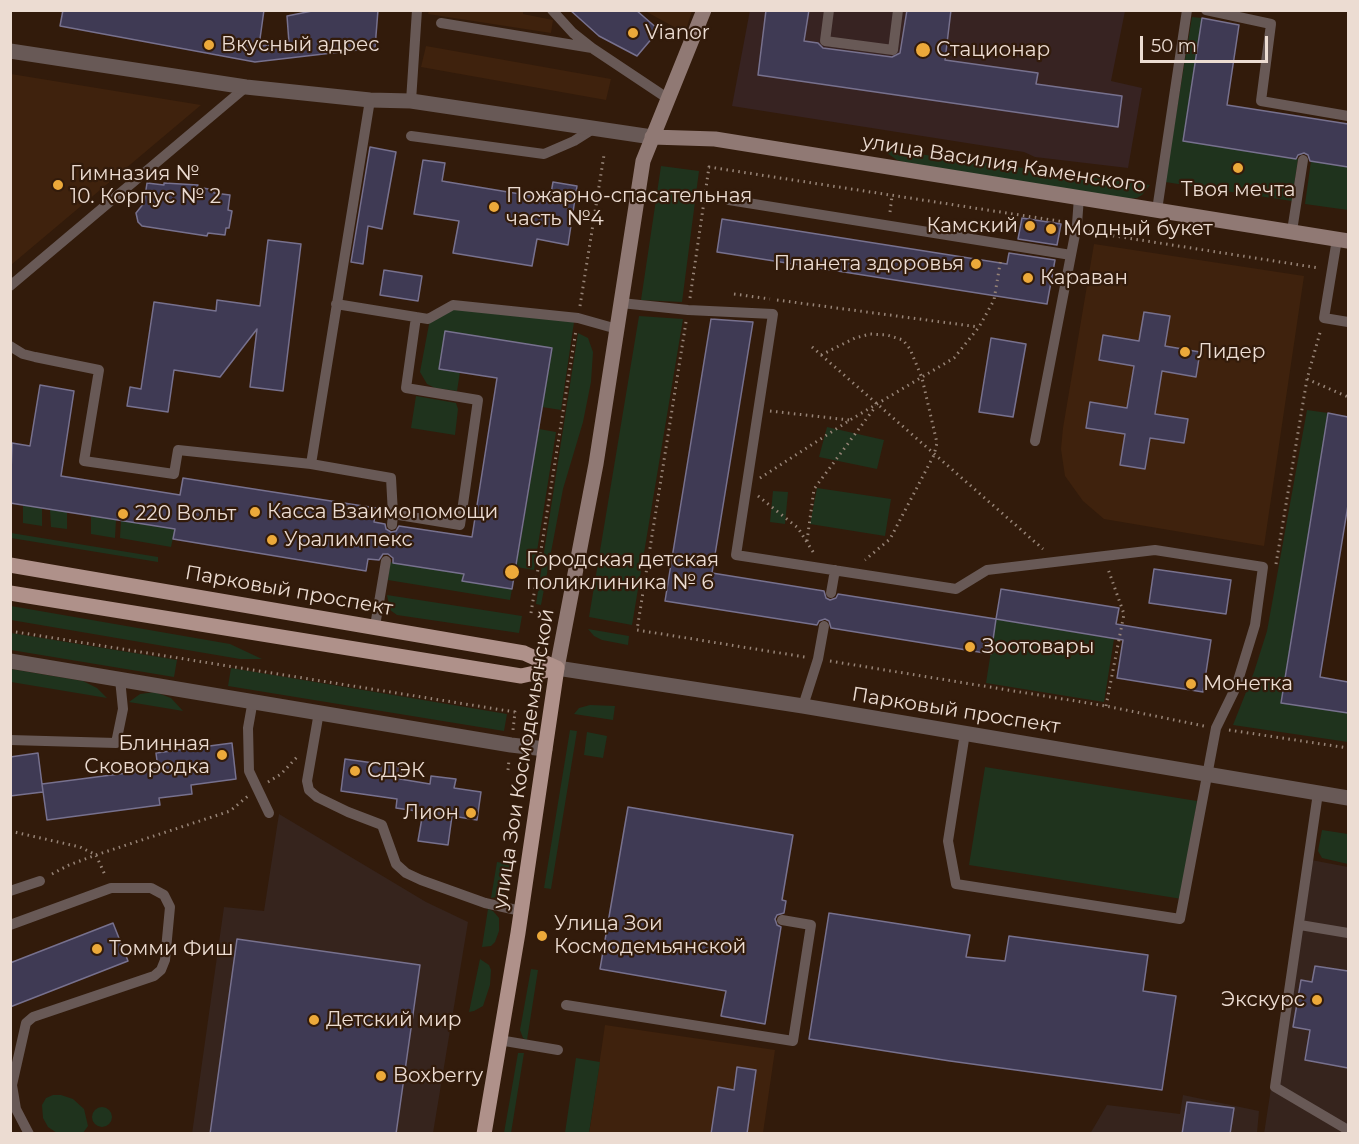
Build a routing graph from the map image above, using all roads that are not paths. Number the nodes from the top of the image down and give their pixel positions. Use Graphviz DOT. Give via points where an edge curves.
graph roads {
  1 [pos="417,10"];
  2 [pos="552,10"];
  3 [pos="704,10"];
  4 [pos="829,10"];
  5 [pos="898,10"];
  6 [pos="1187,10"];
  7 [pos="1206,10"];
  8 [pos="441,23"];
  9 [pos="592,48"];
  10 [pos="10,51"];
  11 [pos="246,87"];
  12 [pos="667,98"];
  13 [pos="370,100"];
  14 [pos="411,101"];
  15 [pos="1348,116"];
  16 [pos="593,129"];
  17 [pos="411,136"];
  18 [pos="652,136"];
  19 [pos="1303,160"];
  20 [pos="1079,198"];
  21 [pos="729,200"];
  22 [pos="1157,210"];
  23 [pos="1292,231"];
  24 [pos="1343,240"];
  25 [pos="1071,255"];
  26 [pos="10,286"];
  27 [pos="621,303"];
  28 [pos="336,304"];
  29 [pos="416,317"];
  30 [pos="1348,322"];
  31 [pos="617,329"];
  32 [pos="10,346"];
  33 [pos="1035,441"];
  34 [pos="311,464"];
  35 [pos="386,561"];
  36 [pos="10,565"];
  37 [pos="830,570"];
  38 [pos="831,592"];
  39 [pos="10,593"];
  40 [pos="375,626"];
  41 [pos="824,626"];
  42 [pos="10,661"];
  43 [pos="557,668"];
  44 [pos="120,679"];
  45 [pos="253,700"];
  46 [pos="804,706"];
  47 [pos="319,712"];
  48 [pos="965,733"];
  49 [pos="10,740"];
  50 [pos="545,749"];
  51 [pos="1207,774"];
  52 [pos="1318,793"];
  53 [pos="1348,798"];
  54 [pos="269,813"];
  55 [pos="40,881"];
  56 [pos="10,891"];
  57 [pos="522,911"];
  58 [pos="782,920"];
  59 [pos="10,925"];
  60 [pos="1300,925"];
  61 [pos="1348,933"];
  62 [pos="566,1005"];
  63 [pos="499,1040"];
  64 [pos="558,1050"];
  65 [pos="1348,1130"];
  66 [pos="29,1134"];
  67 [pos="484,1134"];
  1 -- 14 [label="lane"];
  2 -- 9 [label="lane"];
  3 -- 12 [label="main road, улица Зои Космодемьянской"];
  4 -- 5 [label="lane" via="825,41 892,50"];
  6 -- 22 [label="lane"];
  7 -- 15 [label="lane" via="1270,24 1261,101 1310,114"];
  8 -- 9 [label="lane"];
  9 -- 12 [label="lane"];
  10 -- 11 [label="street"];
  11 -- 13 [label="street"];
  11 -- 26 [label="lane"];
  12 -- 18 [label="main road, улица Зои Космодемьянской"];
  13 -- 14 [label="street"];
  13 -- 28 [label="lane"];
  14 -- 16 [label="street"];
  16 -- 17 [label="lane" via="544,154"];
  16 -- 18 [label="street"];
  18 -- 20 [label="main road, улица Василия Каменского" via="715,139"];
  18 -- 27 [label="main road, улица Зои Космодемьянской" via="644,161"];
  19 -- 23 [label="lane"];
  20 -- 22 [label="main road, улица Василия Каменского"];
  20 -- 25 [label="lane"];
  21 -- 25 [label="lane"];
  22 -- 23 [label="main road, улица Василия Каменского"];
  23 -- 24 [label="main road, улица Василия Каменского"];
  24 -- 30 [label="lane" via="1332,270 1324,318"];
  25 -- 33 [label="lane"];
  27 -- 31 [label="main road, улица Зои Космодемьянской"];
  27 -- 37 [label="lane" via="773,314 736,555"];
  28 -- 29 [label="lane"];
  28 -- 34 [label="lane"];
  29 -- 31 [label="lane" via="428,318 453,305 578,318"];
  29 -- 34 [label="lane" via="406,388 478,400 460,525 392,519 391,478"];
  31 -- 43 [label="main road, улица Зои Космодемьянской"];
  32 -- 34 [label="lane" via="23,354 99,370 84,461 174,474 178,450"];
  35 -- 40 [label="lane"];
  36 -- 40 [label="main road, Парковый проспект"];
  37 -- 38 [label="lane"];
  37 -- 51 [label="lane" via="956,589 987,570 1155,550 1263,567 1255,625 1236,687 1216,728"];
  39 -- 43 [label="main road, Парковый проспект" via="521,676"];
  40 -- 43 [label="main road, Парковый проспект" via="524,653"];
  41 -- 46 [label="lane"];
  42 -- 44 [label="street"];
  43 -- 46 [label="street, Парковый проспект"];
  43 -- 50 [label="main road, улица Зои Космодемьянской"];
  44 -- 45 [label="street"];
  44 -- 49 [label="lane" via="123,709 116,743"];
  45 -- 47 [label="street"];
  45 -- 54 [label="lane" via="248,729 249,771"];
  46 -- 48 [label="street, Парковый проспект"];
  47 -- 50 [label="street"];
  47 -- 57 [label="lane" via="307,781 309,790 337,807 382,825 396,864 406,873 485,903"];
  48 -- 51 [label="street, Парковый проспект"];
  48 -- 51 [label="lane" via="948,841 956,884 1180,919"];
  50 -- 57 [label="main road, улица Зои Космодемьянской"];
  51 -- 52 [label="street, Парковый проспект"];
  52 -- 53 [label="street, Парковый проспект"];
  52 -- 60 [label="lane"];
  55 -- 56 [label="lane"];
  57 -- 63 [label="main road, улица Зои Космодемьянской"];
  58 -- 62 [label="lane" via="811,925 793,1041"];
  59 -- 66 [label="lane" via="111,888 151,888 164,896 170,907 165,960 154,975 33,1017 26,1023 12,1085 16,1109"];
  60 -- 61 [label="lane"];
  60 -- 65 [label="lane" via="1275,1087"];
  63 -- 64 [label="lane"];
  63 -- 67 [label="main road, улица Зои Космодемьянской"];
}
